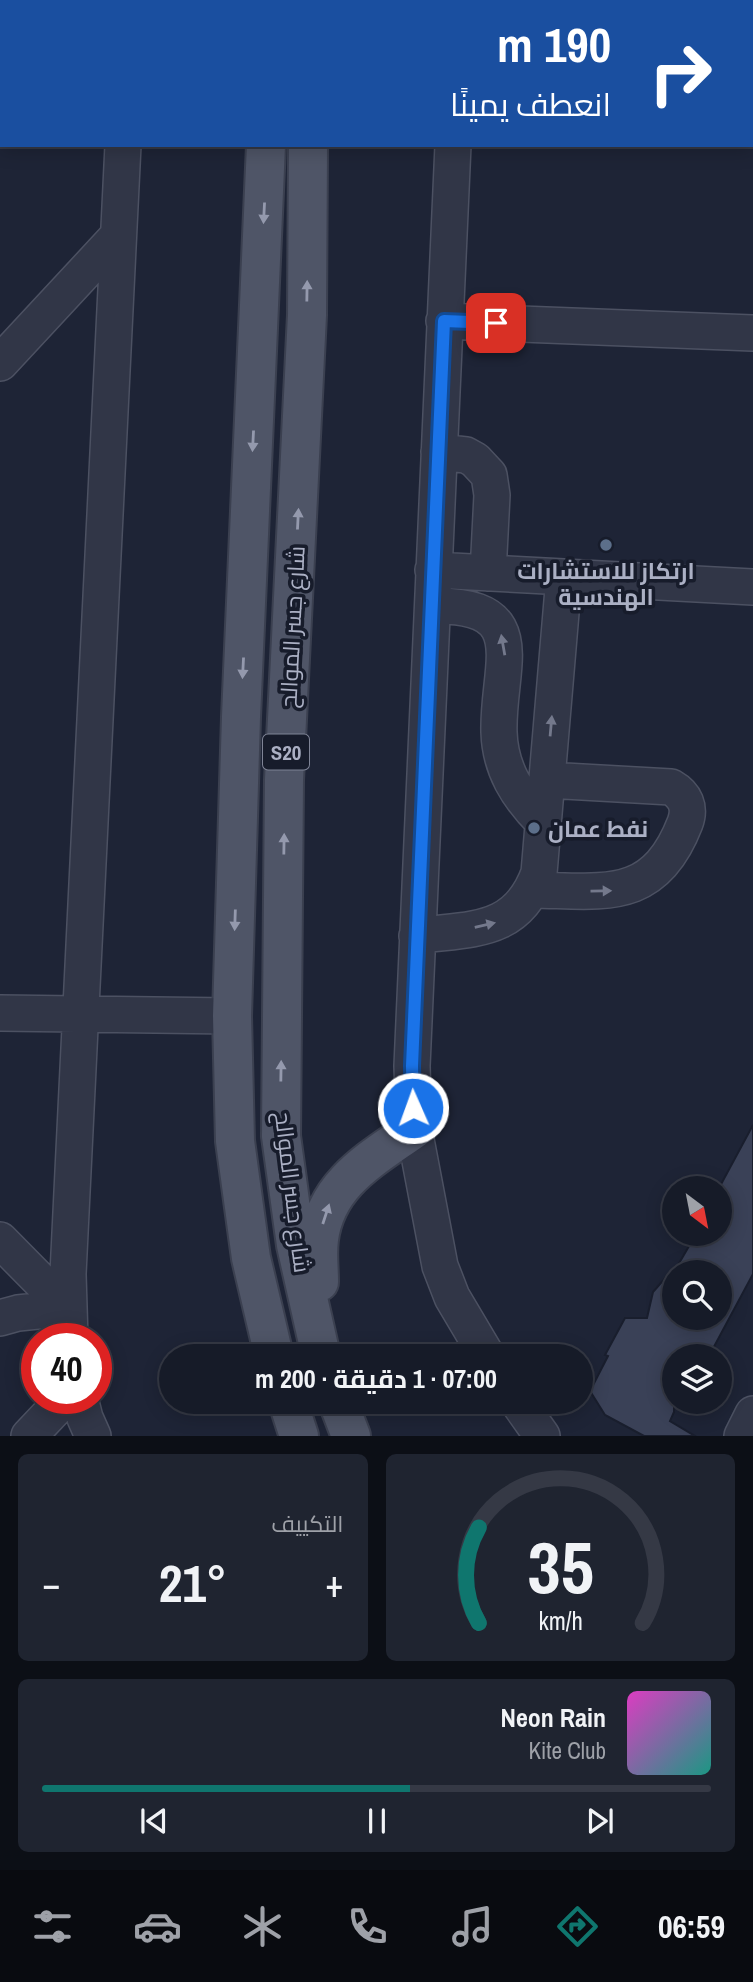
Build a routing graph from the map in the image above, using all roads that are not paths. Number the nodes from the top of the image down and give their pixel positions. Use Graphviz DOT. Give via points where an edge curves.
graph roads {
  1 [pos="123,147"];
  2 [pos="266,147"];
  3 [pos="307,147"];
  4 [pos="453,147"];
  5 [pos="118,236"];
  6 [pos="444,321"];
  7 [pos="753,333"];
  8 [pos="0,363"];
  9 [pos="439,452"];
  10 [pos="433,570"];
  11 [pos="488,573"];
  12 [pos="564,577"];
  13 [pos="753,587"];
  14 [pos="432,606"];
  15 [pos="547,780"];
  16 [pos="543,822"];
  17 [pos="533,890"];
  18 [pos="417,936"];
  19 [pos="0,1013"];
  20 [pos="80,1014"];
  21 [pos="232,1016"];
  22 [pos="414,1129"];
  23 [pos="0,1240"];
  24 [pos="0,1318"];
  25 [pos="69,1323"];
  26 [pos="271,1344"];
  27 [pos="318,1344"];
  28 [pos="321,1344"];
  29 [pos="480,1344"];
  30 [pos="753,1413"];
  31 [pos="50,1414"];
  32 [pos="84,1414"];
  33 [pos="292,1414"];
  34 [pos="343,1414"];
  35 [pos="526,1414"];
  36 [pos="29,1436"];
  37 [pos="93,1436"];
  38 [pos="299,1436"];
  39 [pos="351,1436"];
  40 [pos="542,1436"];
  41 [pos="741,1436"];
  1 -- 5 [label="street"];
  2 -- 21 [label="main road, شارع جسر الموالح / S20, one-way"];
  27 -- 3 [label="main road, شارع جسر الموالح / S20, one-way" via="296,1245 281,1136 284,780 307,315"];
  4 -- 6 [label="street"];
  5 -- 8 [label="street"];
  5 -- 20 [label="street"];
  6 -- 7 [label="street"];
  6 -- 9 [label="street"];
  9 -- 10 [label="street"];
  9 -- 11 [label="street" via="466,455 489,475"];
  10 -- 11 [label="street"];
  10 -- 14 [label="street"];
  11 -- 12 [label="street"];
  12 -- 13 [label="street"];
  15 -- 12 [label="street, one-way"];
  16 -- 14 [label="street, one-way" via="525,804 502,758 499,733 505,660 500,633 481,612"];
  14 -- 18 [label="street"];
  15 -- 16 [label="street"];
  17 -- 15 [label="street, one-way" via="605,891 632,886 664,862 687,817 685,799 671,787"];
  16 -- 17 [label="street"];
  18 -- 17 [label="street, one-way" via="491,925 522,906"];
  18 -- 22 [label="street"];
  19 -- 20 [label="street"];
  20 -- 21 [label="street"];
  20 -- 25 [label="street"];
  21 -- 26 [label="main road, شارع جسر الموالح / S20" via="235,1141 251,1258"];
  28 -- 22 [label="main road, one-way" via="319,1240 327,1206 344,1183"];
  22 -- 29 [label="street" via="440,1266"];
  23 -- 25 [label="street"];
  24 -- 25 [label="street" via="18,1313"];
  30 -- 41 [label="street"];
  31 -- 36 [label="street"];
  32 -- 37 [label="street"];
  33 -- 38 [label="main road"];
  34 -- 39 [label="main road"];
  35 -- 40 [label="street"];
}
